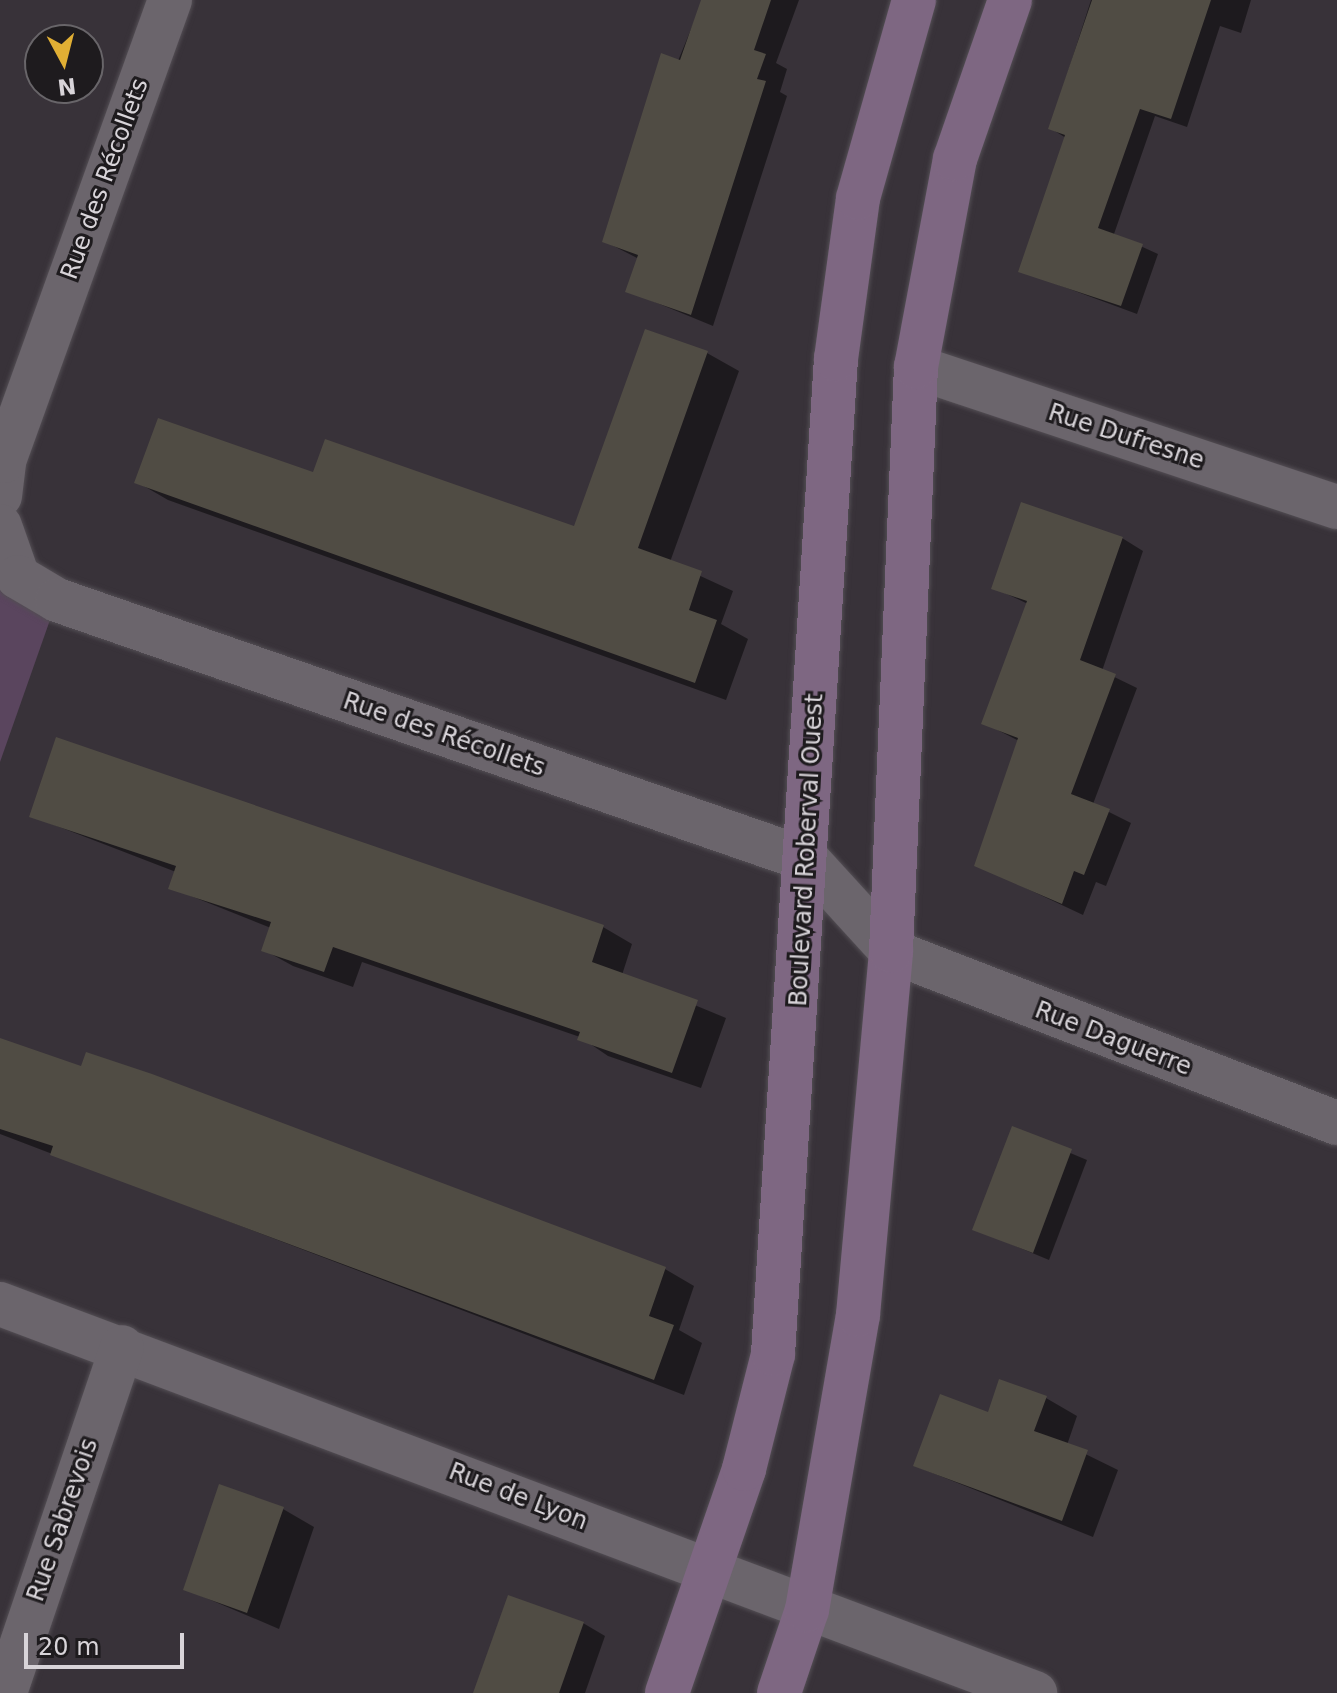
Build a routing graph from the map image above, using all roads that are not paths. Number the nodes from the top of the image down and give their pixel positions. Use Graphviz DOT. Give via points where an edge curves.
graph roads {
  1 [pos="170,0"];
  2 [pos="914,0"];
  3 [pos="1010,0"];
  4 [pos="916,367"];
  5 [pos="0,496"];
  6 [pos="1337,507"];
  7 [pos="0,526"];
  8 [pos="808,860"];
  9 [pos="891,951"];
  10 [pos="1337,1123"];
  11 [pos="0,1304"];
  12 [pos="122,1347"];
  13 [pos="711,1570"];
  14 [pos="807,1610"];
  15 [pos="5,1693"];
  16 [pos="667,1693"];
  17 [pos="779,1693"];
  18 [pos="1035,1693"];
  1 -- 5 [label="street, Rue des Récollets" via="4,461"];
  2 -- 8 [label="street, Boulevard Roberval Ouest" via="858,198 836,359"];
  3 -- 4 [label="street" via="955,159"];
  4 -- 6 [label="street, Rue Dufresne"];
  4 -- 9 [label="street"];
  7 -- 8 [label="street, Rue des Récollets" via="18,577 57,600"];
  8 -- 9 [label="street, Rue des Récollets"];
  8 -- 13 [label="street, Boulevard Roberval Ouest" via="773,1354"];
  9 -- 10 [label="street, Rue Daguerre"];
  9 -- 14 [label="street" via="858,1315"];
  11 -- 12 [label="street, Rue de Lyon"];
  12 -- 13 [label="street, Rue de Lyon"];
  12 -- 15 [label="street, Rue Sabrevois"];
  13 -- 14 [label="street, Rue de Lyon"];
  13 -- 16 [label="street, Boulevard Roberval Ouest"];
  14 -- 17 [label="street"];
  14 -- 18 [label="street, Rue de Lyon"];
}
